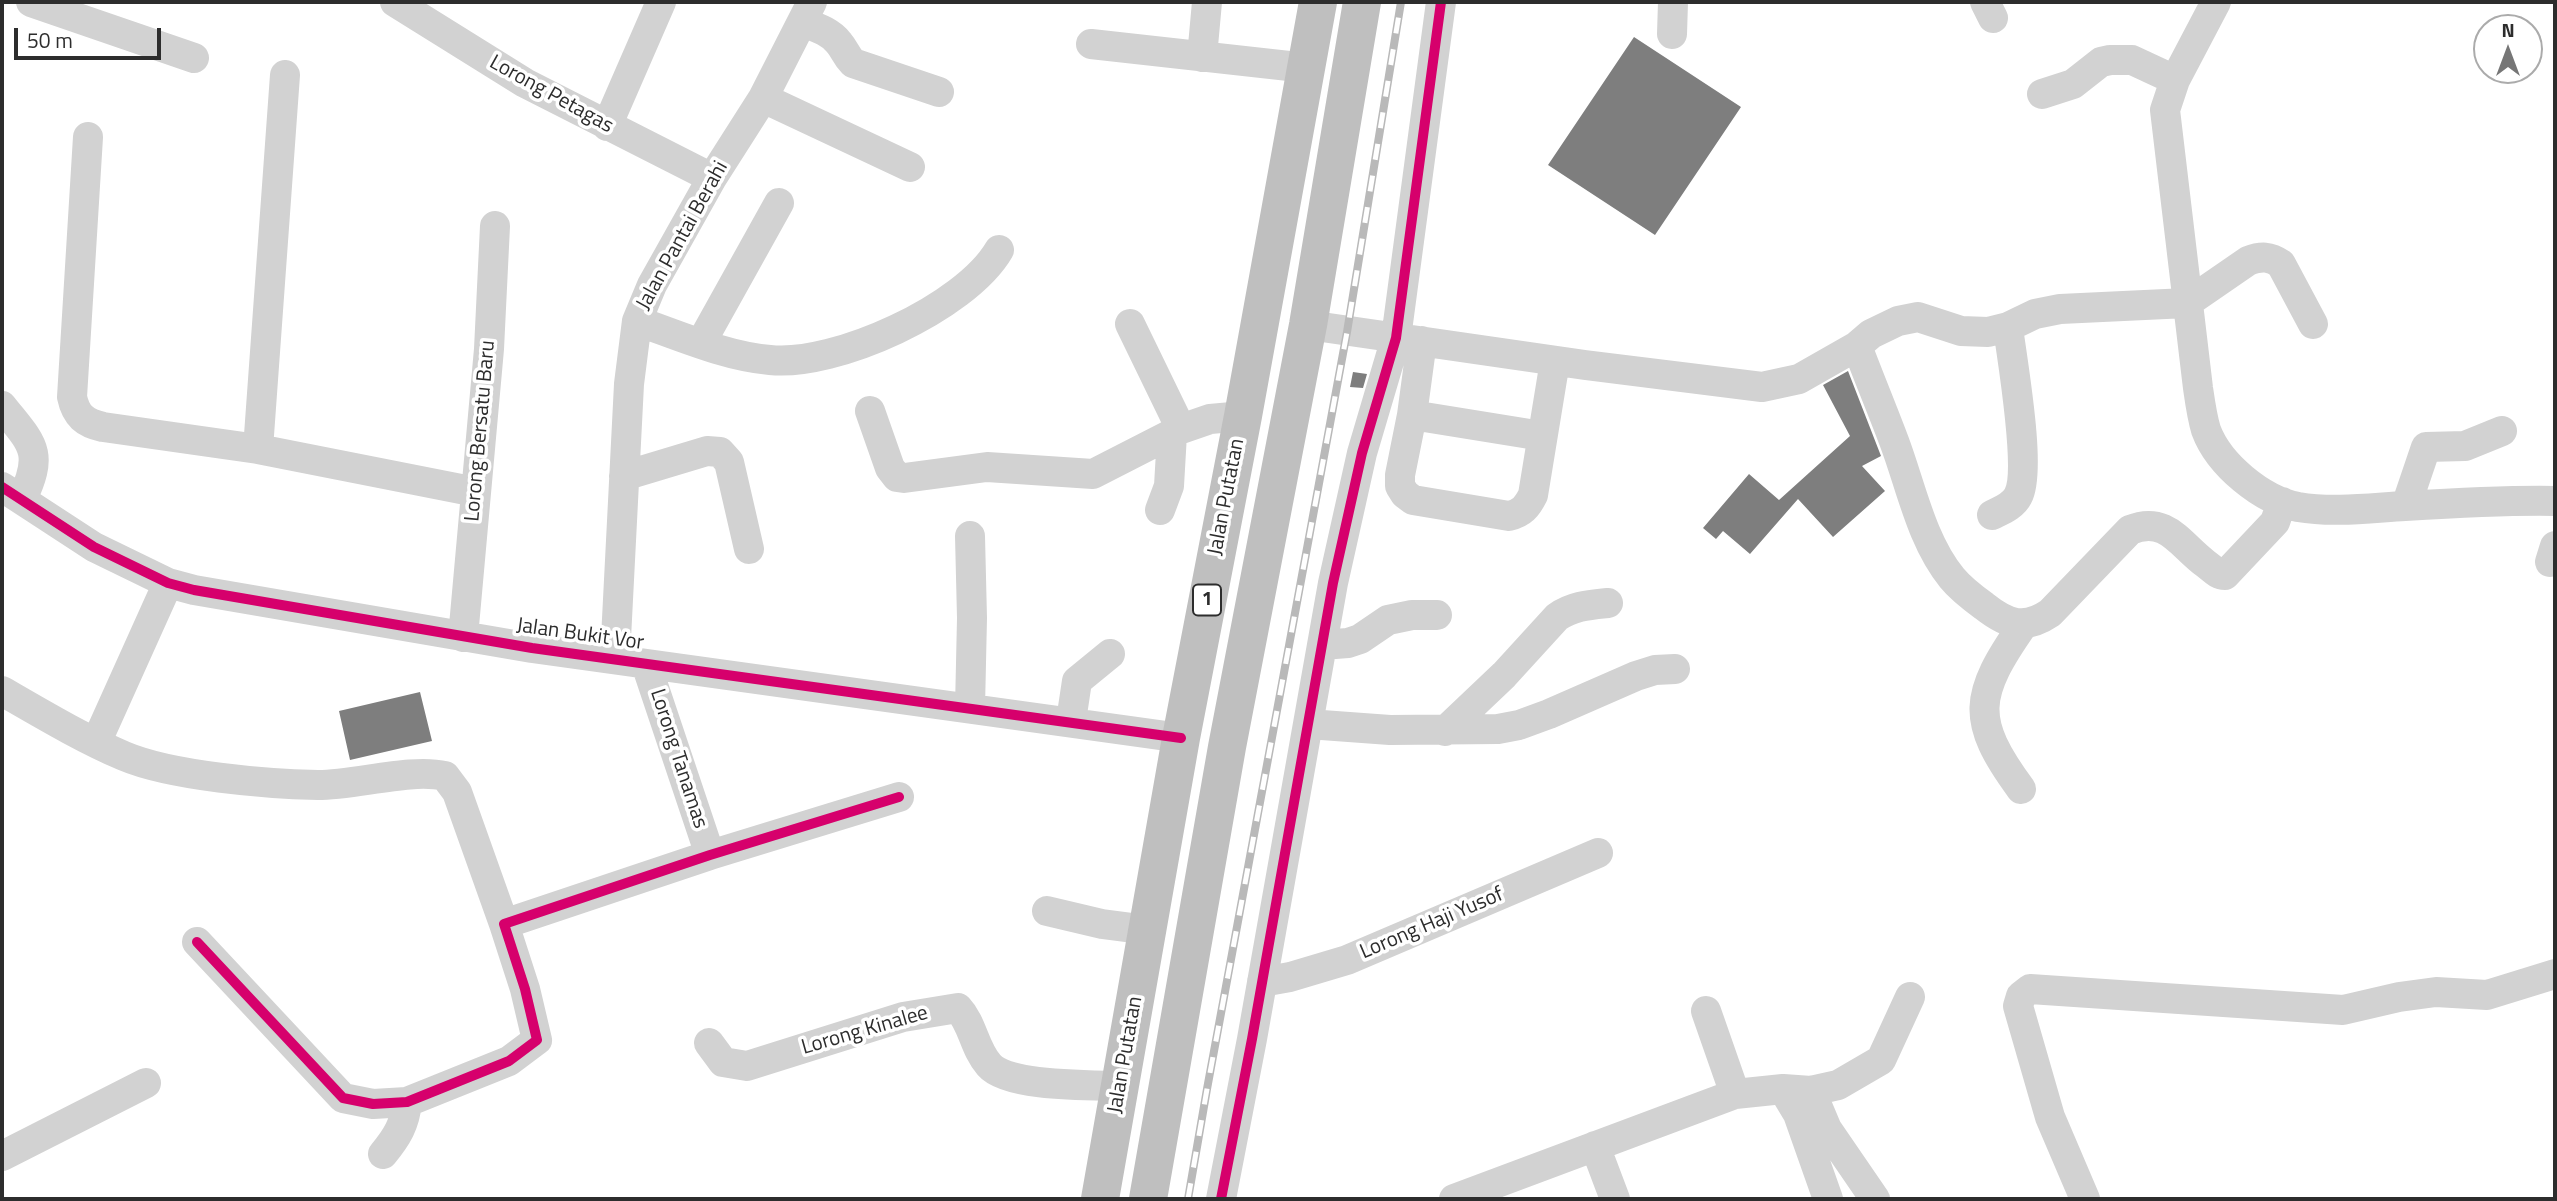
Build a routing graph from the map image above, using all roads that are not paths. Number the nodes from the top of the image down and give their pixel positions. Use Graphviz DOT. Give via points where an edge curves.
graph roads {
  1 [pos="31,2"];
  2 [pos="395,2"];
  3 [pos="661,2"];
  4 [pos="1207,2"];
  5 [pos="1318,2"];
  6 [pos="1362,2"];
  7 [pos="1441,2"];
  8 [pos="1673,2"];
  9 [pos="2217,2"];
  10 [pos="427,11"];
  11 [pos="807,12"];
  12 [pos="1672,34"];
  13 [pos="1091,44"];
  14 [pos="1202,57"];
  15 [pos="194,58"];
  16 [pos="1307,68"];
  17 [pos="285,75"];
  18 [pos="2175,80"];
  19 [pos="939,92"];
  20 [pos="2042,94"];
  21 [pos="763,98"];
  22 [pos="607,126"];
  23 [pos="88,137"];
  24 [pos="910,167"];
  25 [pos="712,178"];
  26 [pos="779,203"];
  27 [pos="1279,218"];
  28 [pos="1325,225"];
  29 [pos="495,226"];
  30 [pos="999,250"];
  31 [pos="2187,303"];
  32 [pos="637,321"];
  33 [pos="1130,324"];
  34 [pos="2313,324"];
  35 [pos="1308,325"];
  36 [pos="2008,327"];
  37 [pos="1409,339"];
  38 [pos="701,343"];
  39 [pos="1857,346"];
  40 [pos="1555,361"];
  41 [pos="2,406"];
  42 [pos="870,411"];
  43 [pos="1412,415"];
  44 [pos="1243,416"];
  45 [pos="2502,431"];
  46 [pos="1176,432"];
  47 [pos="1542,436"];
  48 [pos="258,449"];
  49 [pos="1362,453"];
  50 [pos="1401,459"];
  51 [pos="624,477"];
  52 [pos="476,492"];
  53 [pos="12,493"];
  54 [pos="2282,502"];
  55 [pos="2555,502"];
  56 [pos="2406,506"];
  57 [pos="1160,510"];
  58 [pos="1992,515"];
  59 [pos="970,536"];
  60 [pos="748,549"];
  61 [pos="168,583"];
  62 [pos="1608,603"];
  63 [pos="1437,615"];
  64 [pos="2022,625"];
  65 [pos="463,636"];
  66 [pos="1322,645"];
  67 [pos="1110,654"];
  68 [pos="615,658"];
  69 [pos="646,664"];
  70 [pos="1675,669"];
  71 [pos="2,691"];
  72 [pos="970,708"];
  73 [pos="1071,721"];
  74 [pos="1308,724"];
  75 [pos="1445,731"];
  76 [pos="96,743"];
  77 [pos="1179,749"];
  78 [pos="1224,765"];
  79 [pos="2021,789"];
  80 [pos="900,797"];
  81 [pos="1598,853"];
  82 [pos="709,855"];
  83 [pos="1047,911"];
  84 [pos="504,924"];
  85 [pos="1148,930"];
  86 [pos="197,942"];
  87 [pos="2555,974"];
  88 [pos="1262,982"];
  89 [pos="1910,997"];
  90 [pos="1706,1011"];
  91 [pos="709,1043"];
  92 [pos="146,1083"];
  93 [pos="1120,1086"];
  94 [pos="1797,1090"];
  95 [pos="1735,1094"];
  96 [pos="407,1102"];
  97 [pos="1595,1146"];
  98 [pos="383,1153"];
  99 [pos="2,1156"];
  100 [pos="1100,1199"];
  101 [pos="1148,1199"];
  102 [pos="1221,1199"];
  103 [pos="1454,1199"];
  104 [pos="1615,1199"];
  105 [pos="1828,1199"];
  106 [pos="1875,1199"];
  107 [pos="2085,1199"];
  1 -- 15 [label="street"];
  2 -- 10 [label="street, Lorong Petagas"];
  3 -- 22 [label="street"];
  4 -- 14 [label="street"];
  5 -- 16 [label="highway, Jalan Putatan / 1"];
  6 -- 28 [label="highway, 1"];
  7 -- 37 [label="street"];
  8 -- 12 [label="street"];
  9 -- 18 [label="street"];
  10 -- 22 [label="street, Lorong Petagas" via="524,83"];
  11 -- 19 [label="street" via="853,63"];
  11 -- 21 [label="street, Jalan Pantai Berahi"];
  13 -- 14 [label="street"];
  14 -- 16 [label="street"];
  16 -- 27 [label="highway, Jalan Putatan / 1"];
  17 -- 48 [label="street"];
  18 -- 20 [label="street" via="2132,60 2110,60 2073,84"];
  18 -- 31 [label="street" via="2165,110"];
  21 -- 24 [label="street"];
  21 -- 25 [label="street, Jalan Pantai Berahi"];
  22 -- 25 [label="street, Lorong Petagas"];
  23 -- 48 [label="street" via="74,408 89,424"];
  25 -- 32 [label="street, Jalan Pantai Berahi"];
  26 -- 38 [label="street"];
  27 -- 28 [label="highway"];
  27 -- 44 [label="highway, Jalan Putatan / 1"];
  28 -- 35 [label="highway, 1"];
  29 -- 52 [label="street, Lorong Bersatu Baru"];
  30 -- 38 [label="street" via="955,296 918,318 836,352 795,361 773,360"];
  31 -- 34 [label="street" via="2249,261 2266,257 2281,264"];
  31 -- 36 [label="street" via="2060,309"];
  31 -- 54 [label="street" via="2201,409 2214,446 2245,479"];
  32 -- 38 [label="street"];
  32 -- 51 [label="street, Jalan Pantai Berahi"];
  33 -- 46 [label="street"];
  35 -- 37 [label="street"];
  35 -- 78 [label="highway, 1"];
  36 -- 39 [label="street" via="1961,331 1918,317 1883,327"];
  36 -- 58 [label="street" via="2022,487 2017,499"];
  37 -- 40 [label="street"];
  37 -- 43 [label="street"];
  37 -- 49 [label="street"];
  39 -- 40 [label="street" via="1799,379 1762,387"];
  39 -- 64 [label="street" via="1924,528 1944,566 1994,615"];
  40 -- 47 [label="street"];
  41 -- 53 [label="street" via="24,433 34,458 33,475"];
  42 -- 46 [label="street" via="890,468 904,478 987,467 1093,474"];
  43 -- 47 [label="street"];
  43 -- 50 [label="street"];
  44 -- 46 [label="street" via="1210,419"];
  44 -- 77 [label="highway, Jalan Putatan / 1"];
  45 -- 56 [label="street" via="2465,446 2426,447"];
  46 -- 57 [label="street" via="1169,486"];
  47 -- 50 [label="street" via="1533,495 1519,514 1509,516 1413,499 1401,486"];
  48 -- 52 [label="street"];
  49 -- 50 [label="street"];
  49 -- 66 [label="street"];
  51 -- 60 [label="street" via="707,451 720,452 729,463"];
  51 -- 68 [label="street, Jalan Pantai Berahi"];
  52 -- 65 [label="street, Lorong Bersatu Baru"];
  53 -- 61 [label="street, Jalan Bukit Vor" via="94,547"];
  54 -- 56 [label="street" via="2338,510"];
  54 -- 64 [label="street" via="2274,522 2225,575 2197,558 2166,529 2141,525 2130,530 2050,612"];
  55 -- 56 [label="street"];
  59 -- 72 [label="street"];
  61 -- 65 [label="street, Jalan Bukit Vor"];
  61 -- 76 [label="street"];
  62 -- 75 [label="street" via="1582,605 1557,617"];
  63 -- 66 [label="street" via="1388,620 1360,639"];
  64 -- 79 [label="street" via="1997,667 1984,704 1989,738"];
  65 -- 68 [label="street, Jalan Bukit Vor"];
  66 -- 74 [label="street"];
  67 -- 73 [label="street" via="1077,681"];
  68 -- 69 [label="street, Jalan Bukit Vor"];
  69 -- 72 [label="street, Jalan Bukit Vor"];
  69 -- 82 [label="street, Lorong Tanamas"];
  70 -- 75 [label="street" via="1636,676 1519,725"];
  71 -- 76 [label="street"];
  72 -- 73 [label="street, Jalan Bukit Vor"];
  73 -- 77 [label="street, Jalan Bukit Vor"];
  74 -- 75 [label="street"];
  74 -- 88 [label="street"];
  76 -- 84 [label="street" via="167,768 239,778 319,785 445,776 457,792"];
  77 -- 78 [label="highway"];
  77 -- 85 [label="highway, Jalan Putatan / 1"];
  78 -- 101 [label="highway, 1"];
  80 -- 82 [label="street"];
  81 -- 88 [label="street, Lorong Haji Yusof" via="1347,960"];
  82 -- 84 [label="street"];
  83 -- 85 [label="street"];
  84 -- 96 [label="street" via="537,1040 509,1061"];
  85 -- 93 [label="highway, Jalan Putatan / 1"];
  86 -- 96 [label="street" via="343,1098 373,1104"];
  87 -- 107 [label="street" via="2487,995 2436,992 2343,1010 2030,989 2018,1006 2050,1117"];
  88 -- 102 [label="street"];
  89 -- 94 [label="street" via="1881,1060 1838,1085"];
  90 -- 95 [label="street"];
  91 -- 93 [label="street, Lorong Kinalee" via="723,1062 747,1066 903,1017 958,1008 986,1062 997,1073 1043,1083"];
  92 -- 99 [label="street"];
  93 -- 100 [label="highway, Jalan Putatan / 1"];
  94 -- 95 [label="street"];
  94 -- 105 [label="street" via="1797,1114"];
  94 -- 106 [label="street"];
  95 -- 97 [label="street"];
  96 -- 98 [label="street" via="396,1139"];
  97 -- 103 [label="street"];
  97 -- 104 [label="street"];
}
